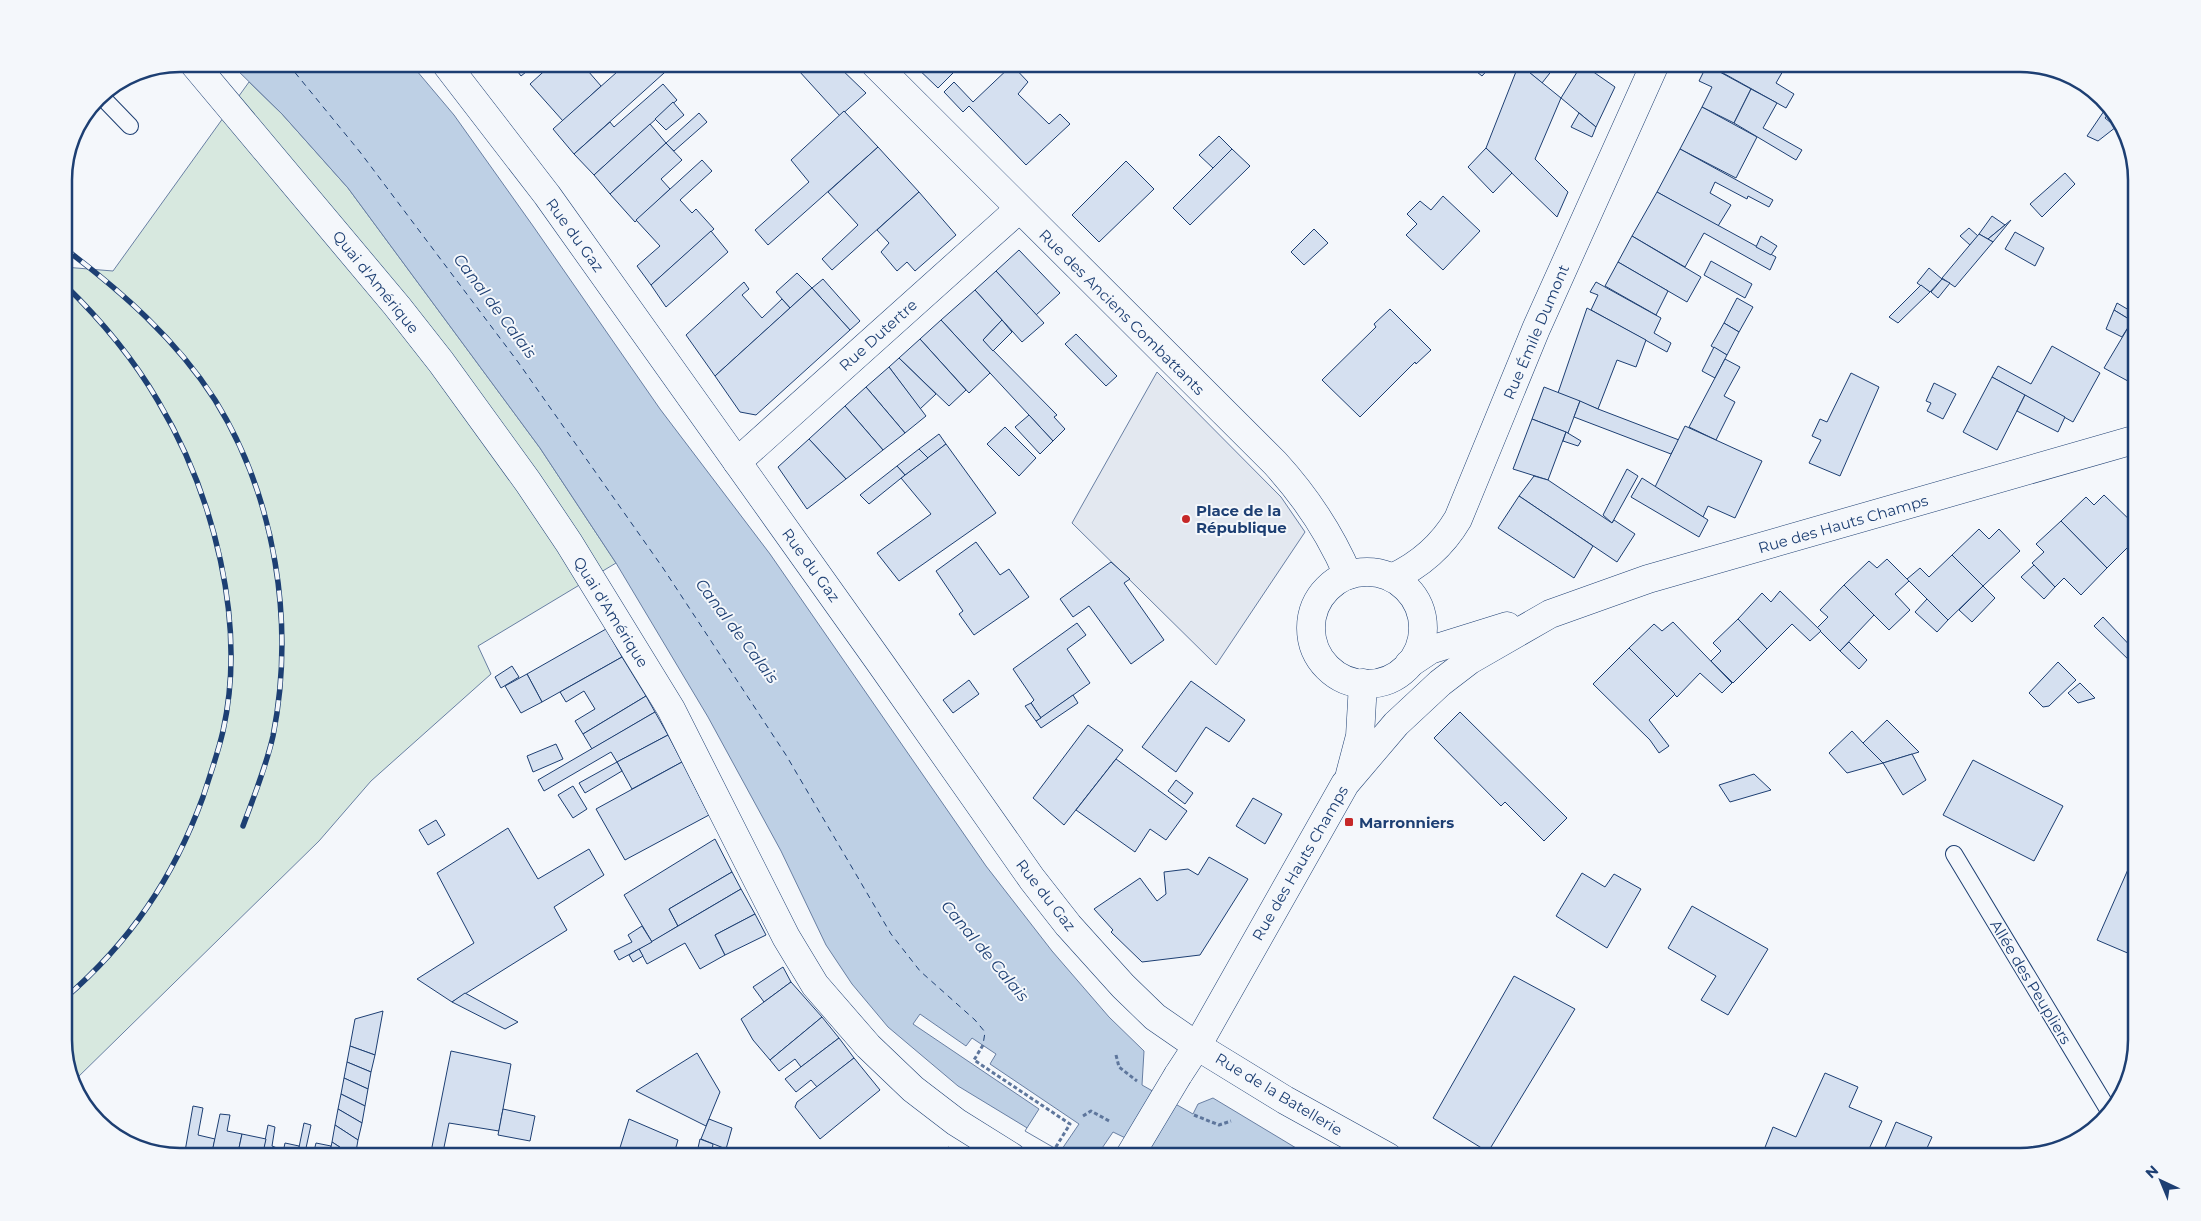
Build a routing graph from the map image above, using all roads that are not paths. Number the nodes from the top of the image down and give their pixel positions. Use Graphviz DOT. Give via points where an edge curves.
graph roads {
  1 [pos="1651,72"];
  2 [pos="202,73"];
  3 [pos="453,73"];
  4 [pos="884,73"];
  5 [pos="107,102"];
  6 [pos="130,126"];
  7 [pos="1019,209"];
  8 [pos="2128,442"];
  9 [pos="736,462"];
  10 [pos="1348,575"];
  11 [pos="1392,578"];
  12 [pos="1550,614"];
  13 [pos="1409,664"];
  14 [pos="1363,683"];
  15 [pos="1345,784"];
  16 [pos="1954,854"];
  17 [pos="1197,1046"];
  18 [pos="2106,1106"];
  19 [pos="998,1148"];
  20 [pos="1134,1148"];
  21 [pos="1372,1148"];
  1 -- 11 [label="street, Rue Émile Dumont" via="1536,329 1458,519 1448,536 1431,553 1414,567"];
  2 -- 19 [label="street, Quai d'Amérique" via="397,306 528,482 671,709 786,937 815,985 868,1046 907,1084 956,1122"];
  3 -- 9 [label="street, Rue du Gaz" via="546,195"];
  4 -- 7 [label="street, Rue des Anciens Combattants"];
  5 -- 6 [label="lane"];
  7 -- 9 [label="street, Rue Dutertre"];
  7 -- 10 [label="street, Rue des Anciens Combattants" via="1275,463 1332,539"];
  8 -- 12 [label="street, Rue des Hauts Champs" via="1648,579"];
  9 -- 17 [label="street, Rue du Gaz" via="1068,925 1123,986 1155,1016"];
  10 -- 11 [label="street" via="1370,572"];
  10 -- 14 [label="street" via="1332,584 1320,597 1313,613 1311,631 1319,657 1330,670 1345,679"];
  11 -- 13 [label="street" via="1407,588 1422,621 1421,640"];
  12 -- 13 [label="street, Rue des Hauts Champs" via="1450,642"];
  12 -- 15 [label="street, Rue des Hauts Champs" via="1493,645 1440,683 1396,724"];
  13 -- 14 [label="street" via="1388,679"];
  14 -- 15 [label="street" via="1358,749"];
  15 -- 17 [label="street, Rue des Hauts Champs"];
  16 -- 18 [label="lane, Allée des Peupliers"];
  17 -- 20 [label="street, Rue des Hauts Champs, bridge"];
  17 -- 21 [label="street, Rue de la Batellerie"];
}
